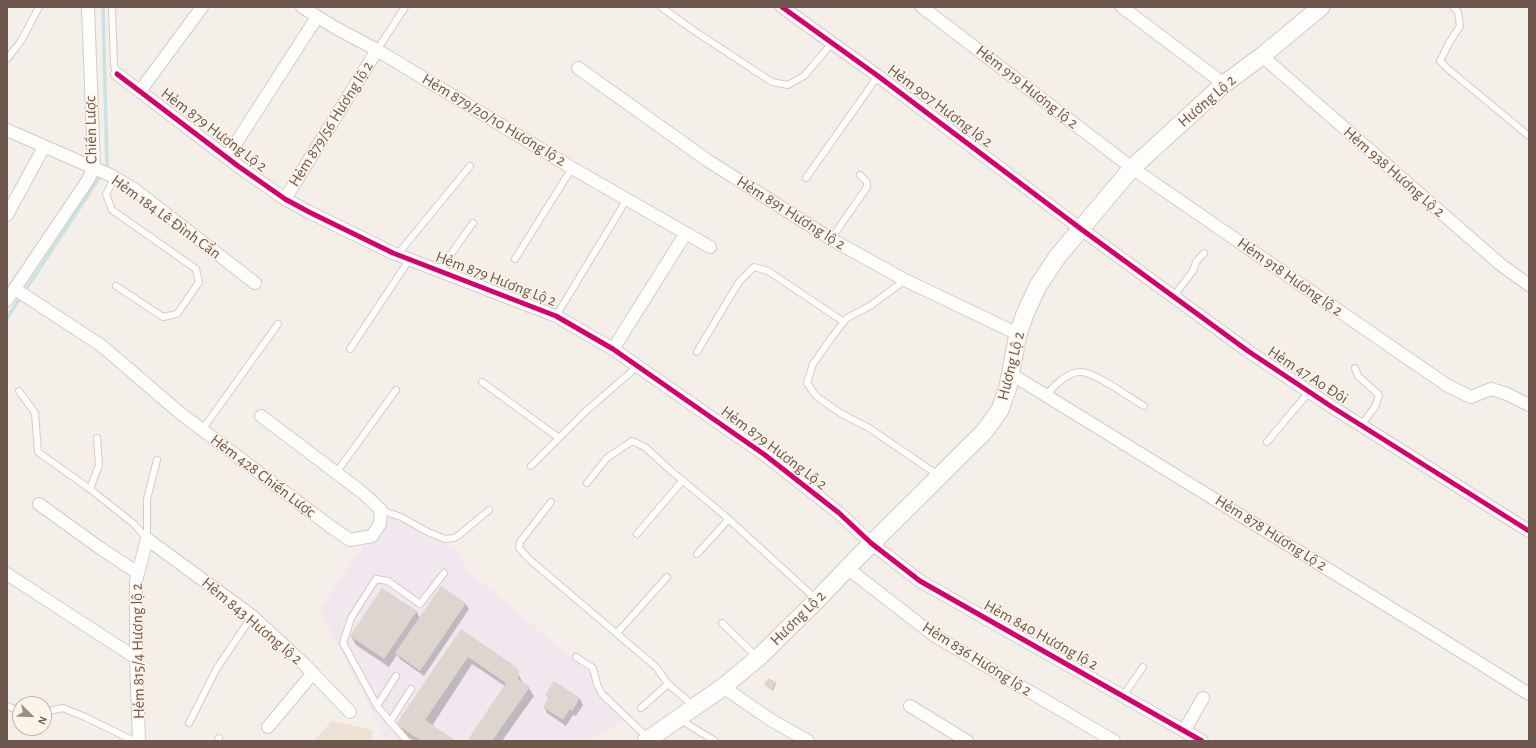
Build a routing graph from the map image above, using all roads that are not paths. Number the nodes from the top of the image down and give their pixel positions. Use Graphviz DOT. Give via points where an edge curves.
graph roads {
  1 [pos="39,7"];
  2 [pos="88,7"];
  3 [pos="112,7"];
  4 [pos="202,7"];
  5 [pos="302,7"];
  6 [pos="405,7"];
  7 [pos="661,7"];
  8 [pos="782,7"];
  9 [pos="922,7"];
  10 [pos="1122,7"];
  11 [pos="1320,7"];
  12 [pos="1453,7"];
  13 [pos="317,17"];
  14 [pos="832,43"];
  15 [pos="377,50"];
  16 [pos="1262,56"];
  17 [pos="7,59"];
  18 [pos="578,68"];
  19 [pos="117,74"];
  20 [pos="878,76"];
  21 [pos="1224,84"];
  22 [pos="140,92"];
  23 [pos="7,131"];
  24 [pos="1529,136"];
  25 [pos="44,147"];
  26 [pos="227,157"];
  27 [pos="470,166"];
  28 [pos="96,168"];
  29 [pos="572,168"];
  30 [pos="1132,168"];
  31 [pos="112,176"];
  32 [pos="860,176"];
  33 [pos="806,178"];
  34 [pos="285,199"];
  35 [pos="627,199"];
  36 [pos="7,215"];
  37 [pos="473,223"];
  38 [pos="1081,229"];
  39 [pos="686,233"];
  40 [pos="831,239"];
  41 [pos="710,247"];
  42 [pos="1204,253"];
  43 [pos="397,255"];
  44 [pos="515,259"];
  45 [pos="409,260"];
  46 [pos="439,271"];
  47 [pos="905,280"];
  48 [pos="255,283"];
  49 [pos="1529,285"];
  50 [pos="116,286"];
  51 [pos="17,291"];
  52 [pos="1174,297"];
  53 [pos="7,300"];
  54 [pos="556,316"];
  55 [pos="844,322"];
  56 [pos="278,324"];
  57 [pos="1018,334"];
  58 [pos="350,349"];
  59 [pos="613,349"];
  60 [pos="697,352"];
  61 [pos="638,366"];
  62 [pos="1356,368"];
  63 [pos="1011,374"];
  64 [pos="482,382"];
  65 [pos="396,390"];
  66 [pos="19,391"];
  67 [pos="1309,392"];
  68 [pos="1046,395"];
  69 [pos="1529,405"];
  70 [pos="1144,406"];
  71 [pos="261,416"];
  72 [pos="1361,425"];
  73 [pos="202,430"];
  74 [pos="97,438"];
  75 [pos="559,438"];
  76 [pos="1267,442"];
  77 [pos="157,460"];
  78 [pos="531,466"];
  79 [pos="336,472"];
  80 [pos="939,476"];
  81 [pos="683,480"];
  82 [pos="587,483"];
  83 [pos="90,489"];
  84 [pos="551,502"];
  85 [pos="39,504"];
  86 [pos="381,510"];
  87 [pos="489,510"];
  88 [pos="728,520"];
  89 [pos="1529,532"];
  90 [pos="637,534"];
  91 [pos="147,539"];
  92 [pos="872,543"];
  93 [pos="697,554"];
  94 [pos="847,568"];
  95 [pos="444,572"];
  96 [pos="138,573"];
  97 [pos="7,574"];
  98 [pos="667,577"];
  99 [pos="817,600"];
  100 [pos="252,616"];
  101 [pos="722,623"];
  102 [pos="617,633"];
  103 [pos="576,657"];
  104 [pos="136,658"];
  105 [pos="758,658"];
  106 [pos="1143,667"];
  107 [pos="313,673"];
  108 [pos="396,676"];
  109 [pos="668,684"];
  110 [pos="723,687"];
  111 [pos="411,689"];
  112 [pos="1529,694"];
  113 [pos="1123,696"];
  114 [pos="1203,698"];
  115 [pos="377,706"];
  116 [pos="910,706"];
  117 [pos="642,708"];
  118 [pos="695,708"];
  119 [pos="52,710"];
  120 [pos="350,712"];
  121 [pos="678,718"];
  122 [pos="390,722"];
  123 [pos="189,723"];
  124 [pos="268,727"];
  125 [pos="1184,731"];
  126 [pos="648,740"];
  127 [pos="134,741"];
  128 [pos="139,741"];
  129 [pos="407,741"];
  130 [pos="715,741"];
  131 [pos="808,741"];
  132 [pos="967,741"];
  133 [pos="1114,741"];
  134 [pos="1202,741"];
  1 -- 17 [label="lane"];
  2 -- 28 [label="street, Chiến Lược"];
  3 -- 19 [label="lane" via="114,65"];
  4 -- 22 [label="street"];
  5 -- 13 [label="street, Hẻm 879/20/10 Hương lộ 2"];
  6 -- 15 [label="lane"];
  7 -- 14 [label="lane" via="772,82 788,85 804,76"];
  8 -- 14 [label="street, Hẻm 907 Hương lộ 2"];
  9 -- 30 [label="street, Hẻm 919 Hương lộ 2"];
  10 -- 21 [label="street"];
  11 -- 16 [label="main road, Hương Lộ 2"];
  12 -- 24 [label="lane" via="1458,12 1460,26 1440,61"];
  13 -- 15 [label="street, Hẻm 879/20/10 Hương lộ 2"];
  13 -- 26 [label="street"];
  14 -- 20 [label="street, Hẻm 907 Hương lộ 2"];
  15 -- 29 [label="street, Hẻm 879/20/10 Hương lộ 2"];
  15 -- 34 [label="street, Hẻm 879/56 Hương lộ 2"];
  16 -- 21 [label="main road, Hương Lộ 2"];
  16 -- 49 [label="street, Hẻm 938 Hương Lộ 2" via="1494,258"];
  18 -- 40 [label="street, Hẻm 891 Hương lộ 2" via="707,160"];
  19 -- 22 [label="street, Hẻm 879 Hương Lộ 2"];
  20 -- 33 [label="lane"];
  20 -- 38 [label="street, Hẻm 907 Hương lộ 2"];
  21 -- 30 [label="main road, Hương Lộ 2"];
  22 -- 26 [label="street, Hẻm 879 Hương Lộ 2"];
  23 -- 25 [label="street, Hẻm 184 Lê Đình Cẩn"];
  25 -- 28 [label="street, Hẻm 184 Lê Đình Cẩn"];
  25 -- 36 [label="street"];
  26 -- 34 [label="street, Hẻm 879 Hương Lộ 2"];
  27 -- 43 [label="lane"];
  28 -- 31 [label="street, Hẻm 184 Lê Đình Cẩn"];
  28 -- 51 [label="street, Chiến Lược"];
  29 -- 35 [label="street, Hẻm 879/20/10 Hương lộ 2"];
  29 -- 44 [label="lane"];
  30 -- 38 [label="main road, Hương Lộ 2"];
  30 -- 69 [label="street, Hẻm 918 Hương lộ 2" via="1448,386 1471,397 1492,389"];
  31 -- 48 [label="street, Hẻm 184 Lê Đình Cẩn" via="134,189"];
  31 -- 50 [label="lane" via="106,194 112,210 196,269 199,282 177,314 163,317"];
  32 -- 40 [label="lane" via="867,182 867,187"];
  34 -- 43 [label="street, Hẻm 879 Hương Lộ 2"];
  35 -- 39 [label="street, Hẻm 879/20/10 Hương lộ 2"];
  35 -- 54 [label="lane"];
  37 -- 46 [label="lane"];
  38 -- 52 [label="street, Hẻm 47 Ao Đôi"];
  38 -- 57 [label="main road, Hương Lộ 2" via="1058,256 1038,286"];
  39 -- 41 [label="street, Hẻm 879/20/10 Hương lộ 2"];
  39 -- 59 [label="street"];
  40 -- 47 [label="street, Hẻm 891 Hương lộ 2"];
  42 -- 52 [label="lane"];
  43 -- 45 [label="street, Hẻm 879 Hương Lộ 2"];
  45 -- 46 [label="street, Hẻm 879 Hương Lộ 2"];
  45 -- 58 [label="lane"];
  46 -- 54 [label="street, Hẻm 879 Hương Lộ 2"];
  47 -- 55 [label="lane"];
  47 -- 57 [label="street, Hẻm 891 Hương lộ 2"];
  51 -- 53 [label="street, Chiến Lược"];
  51 -- 73 [label="street, Hẻm 428 Chiến Lược" via="102,346"];
  52 -- 67 [label="street, Hẻm 47 Ao Đôi"];
  54 -- 59 [label="street, Hẻm 879 Hương Lộ 2"];
  55 -- 60 [label="lane" via="768,270 754,267 739,282"];
  55 -- 80 [label="lane" via="814,364 806,383 816,396 840,413 869,428"];
  56 -- 73 [label="lane"];
  57 -- 63 [label="main road, Hương Lộ 2"];
  59 -- 61 [label="street, Hẻm 879 Hương Lộ 2"];
  61 -- 75 [label="lane"];
  61 -- 92 [label="street, Hẻm 879 Hương Lộ 2" via="765,455 839,513"];
  62 -- 72 [label="lane" via="1358,376 1379,395 1375,407"];
  63 -- 68 [label="street, Hẻm 878 Hương Lộ 2"];
  63 -- 80 [label="main road, Hương Lộ 2" via="1000,410 984,432"];
  64 -- 75 [label="lane"];
  65 -- 79 [label="lane"];
  66 -- 83 [label="lane" via="35,413 38,452"];
  67 -- 72 [label="street, Hẻm 47 Ao Đôi"];
  67 -- 76 [label="lane"];
  68 -- 70 [label="lane" via="1057,383 1080,372 1092,374"];
  68 -- 112 [label="street, Hẻm 878 Hương Lộ 2"];
  71 -- 79 [label="street"];
  72 -- 89 [label="street, Hẻm 47 Ao Đôi"];
  73 -- 86 [label="street, Hẻm 428 Chiến Lược" via="350,540 372,536 380,524"];
  74 -- 83 [label="lane" via="99,465"];
  75 -- 78 [label="lane"];
  77 -- 91 [label="lane" via="147,499"];
  79 -- 86 [label="street"];
  80 -- 92 [label="main road, Hương Lộ 2"];
  81 -- 82 [label="lane" via="646,447 632,441 608,458"];
  81 -- 88 [label="lane"];
  81 -- 90 [label="lane"];
  83 -- 91 [label="lane" via="134,524"];
  84 -- 102 [label="lane" via="520,542 519,548"];
  85 -- 96 [label="street"];
  86 -- 87 [label="lane" via="445,539 459,535"];
  88 -- 93 [label="lane"];
  88 -- 99 [label="lane"];
  91 -- 96 [label="street, Hẻm 815/4 Hương lộ 2"];
  91 -- 100 [label="street, Hẻm 843 Hương lộ 2"];
  92 -- 94 [label="main road, Hương Lộ 2"];
  92 -- 113 [label="street, Hẻm 840 Hương lộ 2" via="920,581"];
  94 -- 99 [label="main road, Hương Lộ 2"];
  94 -- 133 [label="street, Hẻm 836 Hương lộ 2" via="935,636"];
  95 -- 115 [label="lane" via="420,604 388,581 376,579 352,618 344,643"];
  96 -- 104 [label="street, Hẻm 815/4 Hương lộ 2"];
  97 -- 104 [label="street"];
  98 -- 102 [label="lane"];
  99 -- 105 [label="main road, Hương Lộ 2"];
  100 -- 107 [label="street, Hẻm 843 Hương lộ 2"];
  100 -- 123 [label="lane" via="217,668"];
  101 -- 105 [label="lane"];
  102 -- 109 [label="lane" via="656,667"];
  103 -- 126 [label="lane" via="593,668 602,694"];
  104 -- 128 [label="street, Hẻm 815/4 Hương lộ 2"];
  105 -- 110 [label="main road, Hương Lộ 2"];
  106 -- 113 [label="lane"];
  107 -- 120 [label="street, Hẻm 843 Hương lộ 2"];
  107 -- 124 [label="street"];
  108 -- 115 [label="lane"];
  109 -- 117 [label="lane"];
  109 -- 118 [label="lane"];
  110 -- 118 [label="main road, Hương Lộ 2"];
  110 -- 131 [label="street" via="771,720"];
  111 -- 122 [label="lane"];
  113 -- 125 [label="street, Hẻm 840 Hương lộ 2"];
  114 -- 125 [label="street"];
  115 -- 122 [label="lane"];
  116 -- 132 [label="street"];
  118 -- 121 [label="main road, Hương Lộ 2"];
  119 -- 127 [label="lane" via="63,708"];
  121 -- 126 [label="main road, Hương Lộ 2"];
  121 -- 130 [label="lane"];
  122 -- 129 [label="lane"];
  125 -- 134 [label="street, Hẻm 840 Hương lộ 2"];
}
